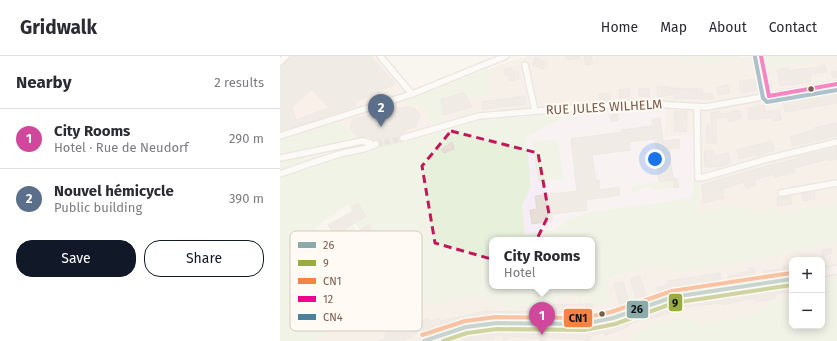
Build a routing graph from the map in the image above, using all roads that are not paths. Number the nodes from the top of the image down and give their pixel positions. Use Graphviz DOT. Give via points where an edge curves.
graph roads {
  1 [pos="286,56"];
  2 [pos="380,56"];
  3 [pos="506,56"];
  4 [pos="761,56"];
  5 [pos="280,62"];
  6 [pos="525,65"];
  7 [pos="837,84"];
  8 [pos="412,94"];
  9 [pos="770,96"];
  10 [pos="697,107"];
  11 [pos="535,111"];
  12 [pos="280,136"];
  13 [pos="403,138"];
  14 [pos="837,142"];
  15 [pos="280,158"];
  16 [pos="280,174"];
  17 [pos="837,183"];
  18 [pos="781,193"];
  19 [pos="837,269"];
  20 [pos="825,272"];
  21 [pos="789,279"];
  22 [pos="424,341"];
  1 -- 5 [label="street"];
  2 -- 8 [label="street"];
  3 -- 8 [label="street"];
  4 -- 9 [label="street"];
  6 -- 11 [label="street, RUE JULES WILHELM"];
  7 -- 9 [label="street, RUE JULES WILHELM"];
  8 -- 12 [label="street"];
  9 -- 10 [label="street, RUE JULES WILHELM"];
  10 -- 11 [label="street, RUE JULES WILHELM" via="634,103"];
  10 -- 14 [label="street" via="698,178"];
  11 -- 13 [label="street, RUE JULES WILHELM" via="471,118"];
  15 -- 16 [label="street" via="362,141 374,145 315,161"];
  17 -- 18 [label="street"];
  19 -- 20 [label="main road"];
  21 -- 22 [label="main road" via="673,298 613,318 584,324 491,324 466,327"];
}
